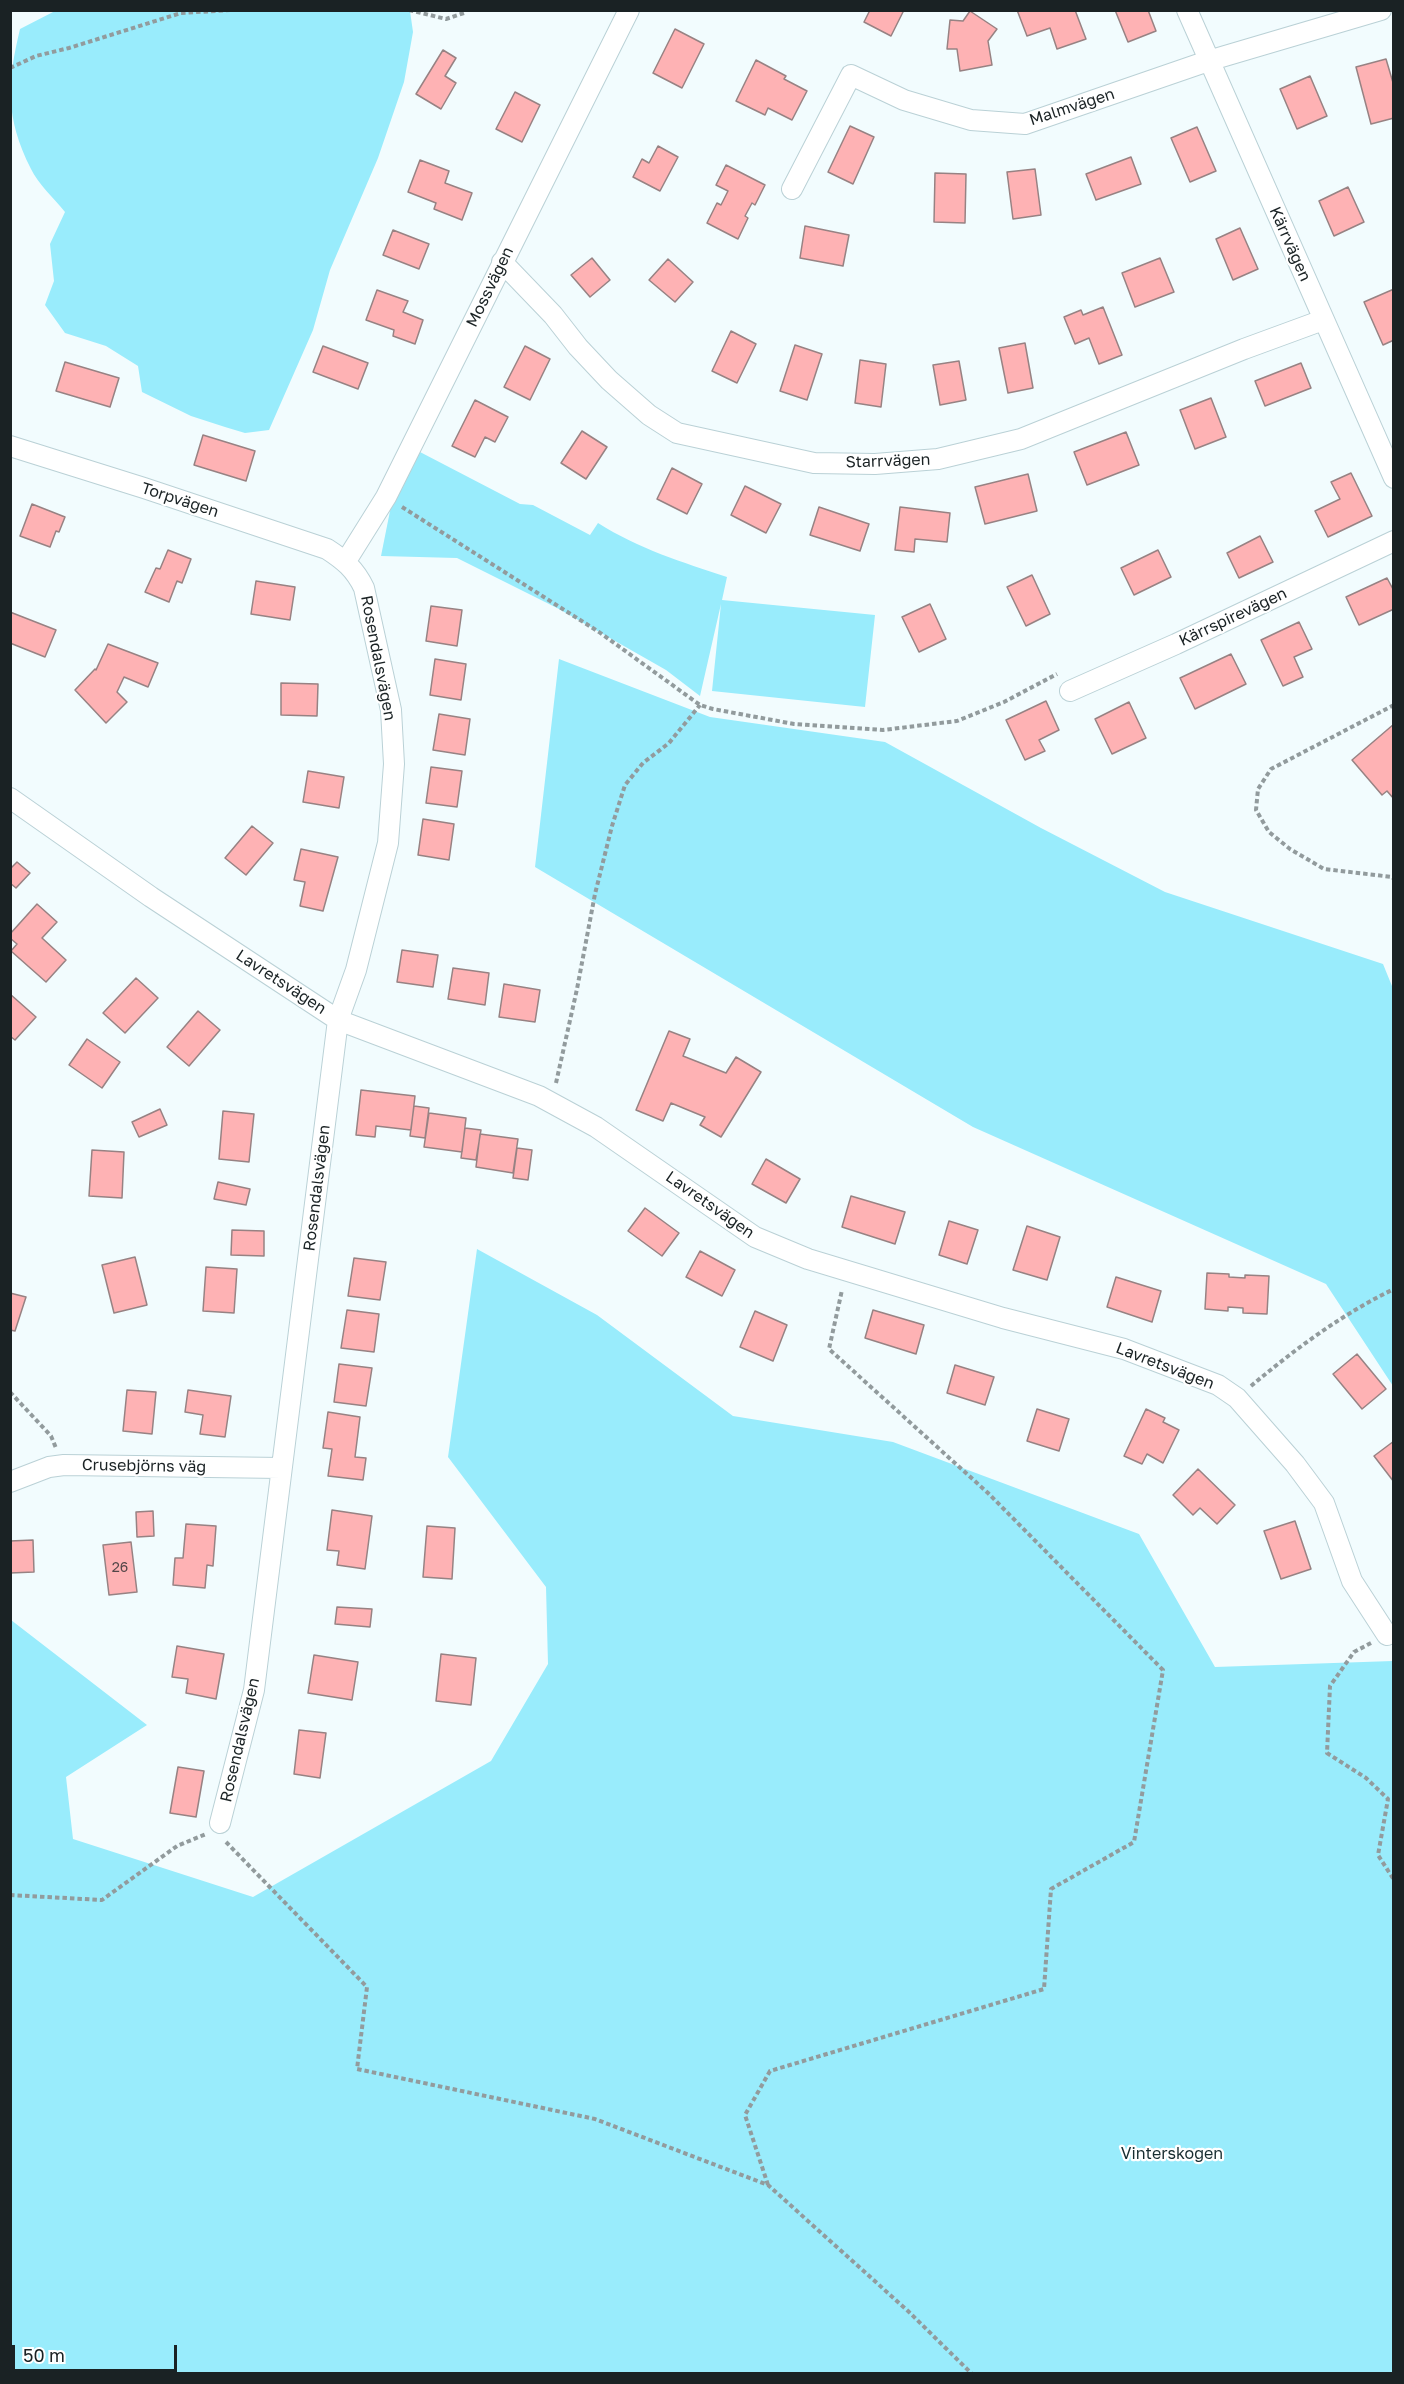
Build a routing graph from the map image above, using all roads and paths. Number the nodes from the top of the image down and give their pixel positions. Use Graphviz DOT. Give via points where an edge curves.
graph roads {
  1 [pos="231,10"];
  2 [pos="409,10"];
  3 [pos="629,10"];
  4 [pos="1187,10"];
  5 [pos="1381,10"];
  6 [pos="464,13"];
  7 [pos="1208,61"];
  8 [pos="10,68"];
  9 [pos="792,189"];
  10 [pos="502,262"];
  11 [pos="1323,320"];
  12 [pos="10,446"];
  13 [pos="1394,478"];
  14 [pos="386,497"];
  15 [pos="1394,541"];
  16 [pos="346,561"];
  17 [pos="1070,691"];
  18 [pos="700,705"];
  19 [pos="1394,705"];
  20 [pos="10,798"];
  21 [pos="1394,879"];
  22 [pos="338,1020"];
  23 [pos="551,1103"];
  24 [pos="846,1271"];
  25 [pos="1394,1289"];
  26 [pos="10,1392"];
  27 [pos="1237,1398"];
  28 [pos="64,1465"];
  29 [pos="280,1468"];
  30 [pos="10,1482"];
  31 [pos="1387,1635"];
  32 [pos="217,1827"];
  33 [pos="1394,1880"];
  34 [pos="10,1895"];
  35 [pos="768,2185"];
  36 [pos="972,2373"];
  1 -- 8 [label="path" via="181,13 36,56"];
  2 -- 6 [label="path" via="446,19"];
  3 -- 10 [label="street, Mossvägen"];
  4 -- 7 [label="street, Kärrvägen"];
  5 -- 7 [label="street, Malmvägen"];
  7 -- 9 [label="street, Malmvägen" via="1025,124 971,120 904,100 851,75"];
  7 -- 11 [label="street, Kärrvägen"];
  10 -- 11 [label="street, Starrvägen" via="601,372 677,434 814,463 938,459 1021,439"];
  10 -- 14 [label="street, Mossvägen"];
  11 -- 13 [label="street, Kärrvägen"];
  12 -- 16 [label="street, Torpvägen" via="327,549"];
  14 -- 16 [label="street, Mossvägen"];
  14 -- 18 [label="path" via="599,632"];
  15 -- 17 [label="street, Kärrspirevägen"];
  16 -- 22 [label="street, Rosendalsvägen" via="364,588 391,711 394,764 388,843 356,970"];
  17 -- 18 [label="path" via="1062,671 1004,702 957,721 883,729 794,724"];
  18 -- 23 [label="path" via="669,743 625,785 595,894"];
  19 -- 21 [label="path" via="1271,769 1258,789 1256,810 1269,832 1324,869"];
  20 -- 22 [label="street, Lavretsvägen"];
  22 -- 23 [label="street, Lavretsvägen"];
  22 -- 29 [label="street, Rosendalsvägen"];
  23 -- 24 [label="street, Lavretsvägen" via="597,1126 755,1237"];
  24 -- 27 [label="street, Lavretsvägen" via="1124,1349 1218,1385"];
  24 -- 35 [label="path" via="829,1349 988,1493 1163,1670 1134,1842 1051,1889 1044,1989 770,2071 745,2115"];
  25 -- 27 [label="path" via="1306,1343"];
  26 -- 28 [label="path" via="51,1436"];
  27 -- 31 [label="street, Lavretsvägen" via="1324,1503 1352,1581"];
  28 -- 29 [label="street, Crusebjörns väg"];
  28 -- 30 [label="street, Crusebjörns väg"];
  29 -- 32 [label="street, Rosendalsvägen" via="254,1690"];
  31 -- 33 [label="path" via="1354,1652 1330,1686 1327,1753 1366,1778 1388,1799 1378,1855"];
  32 -- 34 [label="path" via="177,1846 102,1900"];
  32 -- 35 [label="path" via="367,1987 357,2069 595,2119"];
  35 -- 36 [label="path"];
}
